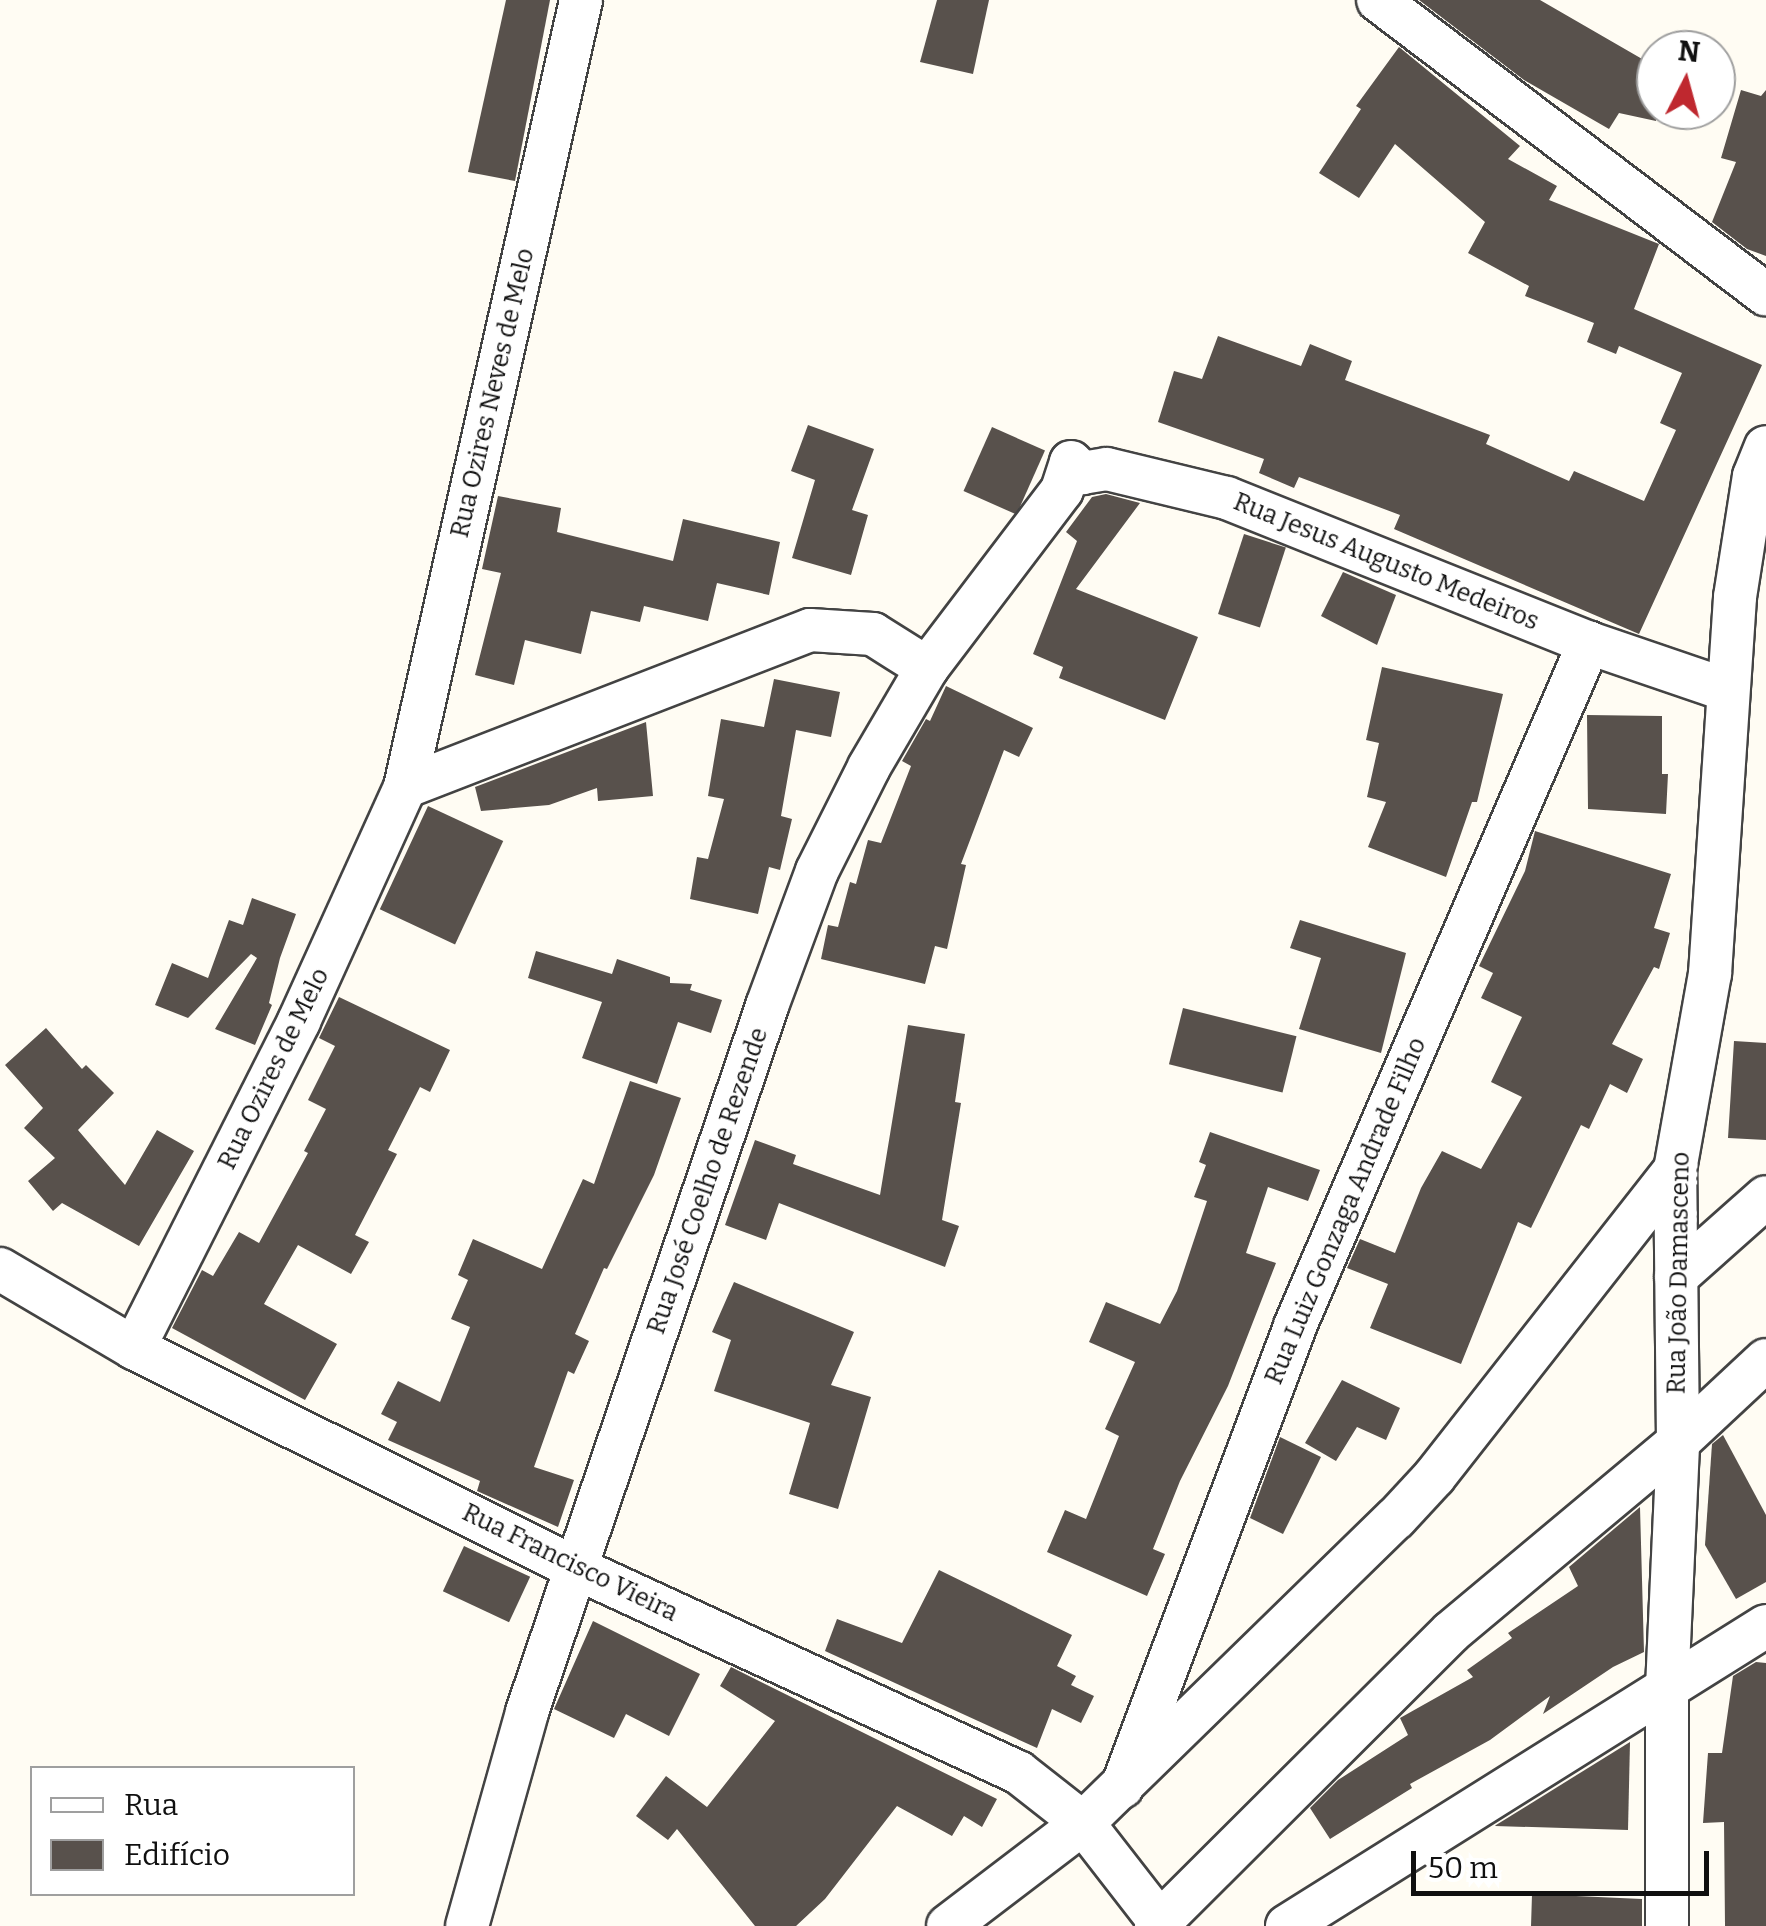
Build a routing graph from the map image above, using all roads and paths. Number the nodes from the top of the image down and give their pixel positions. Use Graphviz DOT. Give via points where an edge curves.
graph roads {
  1 [pos="581,0"];
  2 [pos="1394,4"];
  3 [pos="1766,294"];
  4 [pos="1766,448"];
  5 [pos="1062,490"];
  6 [pos="1589,643"];
  7 [pos="927,668"];
  8 [pos="1728,690"];
  9 [pos="405,786"];
  10 [pos="1675,1170"];
  11 [pos="1766,1197"];
  12 [pos="0,1269"];
  13 [pos="1676,1277"];
  14 [pos="134,1348"];
  15 [pos="1766,1360"];
  16 [pos="1678,1442"];
  17 [pos="576,1568"];
  18 [pos="1766,1626"];
  19 [pos="1667,1688"];
  20 [pos="1122,1787"];
  21 [pos="1084,1823"];
  22 [pos="1159,1925"];
  23 [pos="467,1926"];
  24 [pos="948,1926"];
  25 [pos="1287,1926"];
  26 [pos="1667,1926"];
  1 -- 9 [label="street, Rua Ozires Neves de Melo"];
  2 -- 3 [label="street"];
  4 -- 8 [label="street, Rua João Damasceno" via="1754,476 1744,538"];
  5 -- 6 [label="street, Rua Jesus Augusto Medeiros" via="1071,462 1082,473 1106,469 1227,498"];
  5 -- 7 [label="street, Rua José Coelho de Rezende"];
  6 -- 8 [label="street, Rua Jesus Augusto Medeiros"];
  6 -- 20 [label="street, Rua Luiz Gonzaga Andrade Filho" via="1295,1326"];
  7 -- 9 [label="street" via="873,634 810,630"];
  7 -- 17 [label="street, Rua José Coelho de Rezende" via="818,871"];
  8 -- 10 [label="street, Rua João Damasceno" via="1710,974"];
  9 -- 14 [label="street, Rua Ozires de Melo" via="299,1020"];
  10 -- 13 [label="street, Rua João Damasceno"];
  10 -- 20 [label="street" via="1434,1476"];
  11 -- 13 [label="street"];
  12 -- 14 [label="street, Rua Francisco Vieira"];
  13 -- 16 [label="street, Rua João Damasceno"];
  14 -- 17 [label="street, Rua Francisco Vieira"];
  15 -- 16 [label="street"];
  16 -- 19 [label="street, Rua João Damasceno"];
  16 -- 22 [label="street" via="1451,1632"];
  17 -- 21 [label="street, Rua Francisco Vieira" via="1018,1772"];
  17 -- 23 [label="street, Rua José Coelho de Rezende"];
  18 -- 19 [label="street"];
  19 -- 25 [label="street"];
  19 -- 26 [label="street, Rua João Damasceno"];
  20 -- 21 [label="street"];
  21 -- 22 [label="street, Rua Francisco Vieira"];
  21 -- 24 [label="street"];
}
